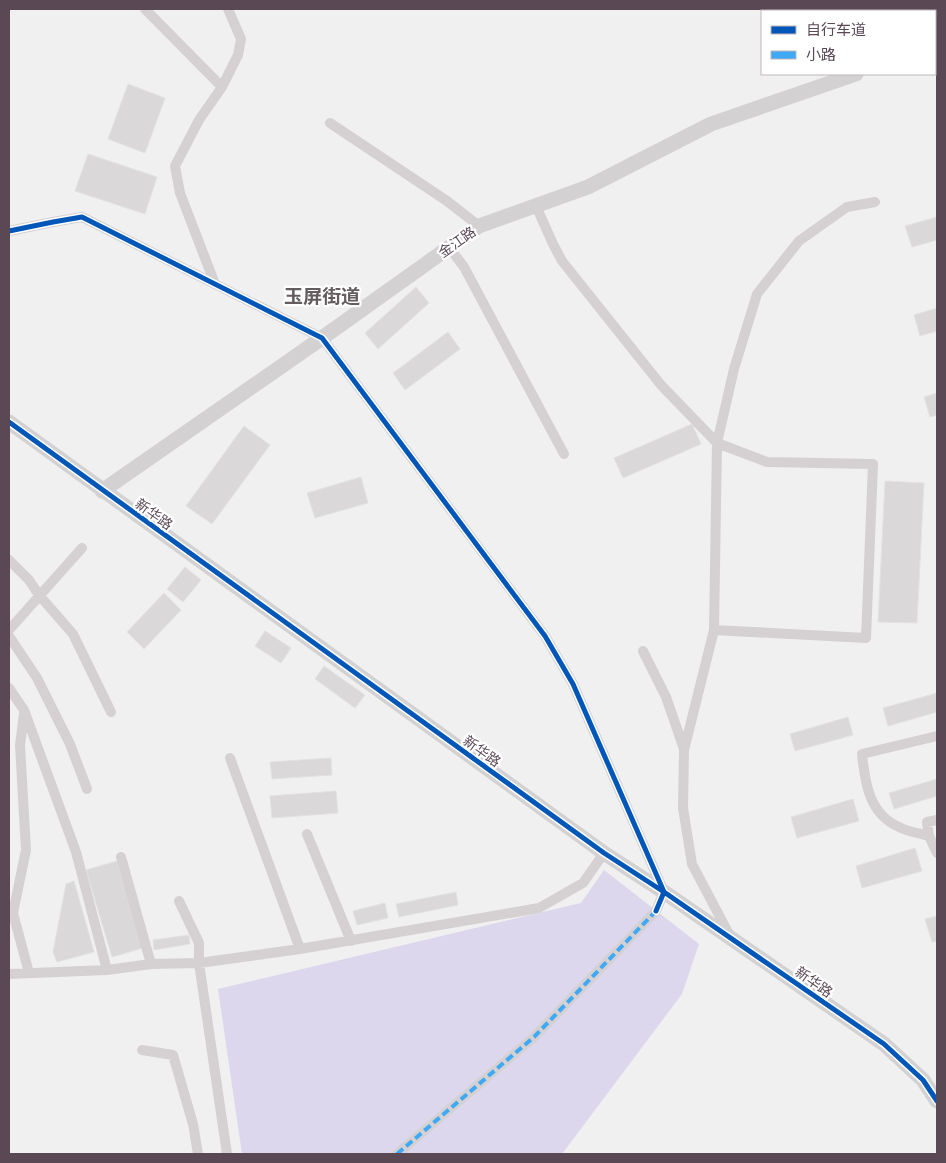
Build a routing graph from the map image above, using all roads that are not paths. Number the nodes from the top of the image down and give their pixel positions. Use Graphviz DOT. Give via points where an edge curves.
graph roads {
  1 [pos="146,9"];
  2 [pos="228,9"];
  3 [pos="853,75"];
  4 [pos="222,87"];
  5 [pos="330,123"];
  6 [pos="875,202"];
  7 [pos="536,206"];
  8 [pos="479,226"];
  9 [pos="9,231"];
  10 [pos="449,247"];
  11 [pos="215,284"];
  12 [pos="322,338"];
  13 [pos="9,422"];
  14 [pos="717,443"];
  15 [pos="564,454"];
  16 [pos="102,491"];
  17 [pos="82,548"];
  18 [pos="9,560"];
  19 [pos="39,595"];
  20 [pos="9,630"];
  21 [pos="714,630"];
  22 [pos="9,636"];
  23 [pos="643,651"];
  24 [pos="9,688"];
  25 [pos="24,710"];
  26 [pos="111,712"];
  27 [pos="937,736"];
  28 [pos="684,750"];
  29 [pos="230,758"];
  30 [pos="87,789"];
  31 [pos="937,820"];
  32 [pos="307,834"];
  33 [pos="929,836"];
  34 [pos="604,853"];
  35 [pos="937,853"];
  36 [pos="121,857"];
  37 [pos="664,892"];
  38 [pos="179,901"];
  39 [pos="732,939"];
  40 [pos="351,941"];
  41 [pos="300,950"];
  42 [pos="199,963"];
  43 [pos="151,964"];
  44 [pos="107,970"];
  45 [pos="29,973"];
  46 [pos="9,974"];
  47 [pos="142,1050"];
  48 [pos="937,1101"];
  49 [pos="198,1154"];
  50 [pos="227,1154"];
  51 [pos="397,1154"];
  1 -- 4 [label="street"];
  2 -- 4 [label="street" via="241,39 238,55"];
  3 -- 7 [label="street, 金江路" via="711,124 588,188"];
  4 -- 11 [label="street" via="199,120 175,166 180,193"];
  5 -- 8 [label="street"];
  6 -- 14 [label="street" via="848,207 799,241 757,294 734,369"];
  7 -- 8 [label="street, 金江路"];
  7 -- 14 [label="street" via="562,261 661,386"];
  8 -- 10 [label="street, 金江路"];
  9 -- 11 [label="street" via="82,217"];
  10 -- 12 [label="street, 金江路"];
  10 -- 15 [label="street" via="464,267"];
  11 -- 12 [label="street"];
  12 -- 16 [label="street, 金江路"];
  12 -- 37 [label="street" via="545,636 573,684"];
  13 -- 16 [label="street, 新华路"];
  14 -- 21 [label="street"];
  14 -- 21 [label="street" via="767,462 873,464 866,638"];
  16 -- 34 [label="street, 新华路"];
  17 -- 19 [label="street"];
  18 -- 19 [label="street"];
  19 -- 20 [label="street"];
  19 -- 26 [label="street" via="73,634"];
  21 -- 28 [label="street"];
  22 -- 30 [label="street" via="37,678 70,744"];
  23 -- 28 [label="street" via="666,697"];
  24 -- 25 [label="street"];
  25 -- 44 [label="street" via="76,852"];
  25 -- 45 [label="street" via="20,745 26,850 13,913"];
  27 -- 33 [label="street" via="862,754 871,800 884,819 899,828"];
  28 -- 39 [label="street" via="683,808 692,864"];
  29 -- 41 [label="street"];
  31 -- 33 [label="street" via="927,822"];
  32 -- 40 [label="street"];
  33 -- 35 [label="street"];
  34 -- 37 [label="street, 新华路"];
  34 -- 40 [label="street" via="583,883 539,908"];
  36 -- 43 [label="street"];
  37 -- 39 [label="street, 新华路"];
  37 -- 51 [label="street" via="656,911 534,1037"];
  38 -- 42 [label="street" via="199,943"];
  39 -- 48 [label="street, 新华路" via="884,1044 923,1080"];
  40 -- 41 [label="street"];
  41 -- 42 [label="street"];
  42 -- 43 [label="street"];
  42 -- 50 [label="street"];
  43 -- 44 [label="street"];
  44 -- 45 [label="street"];
  45 -- 46 [label="street"];
  47 -- 49 [label="street" via="173,1055"];
}
